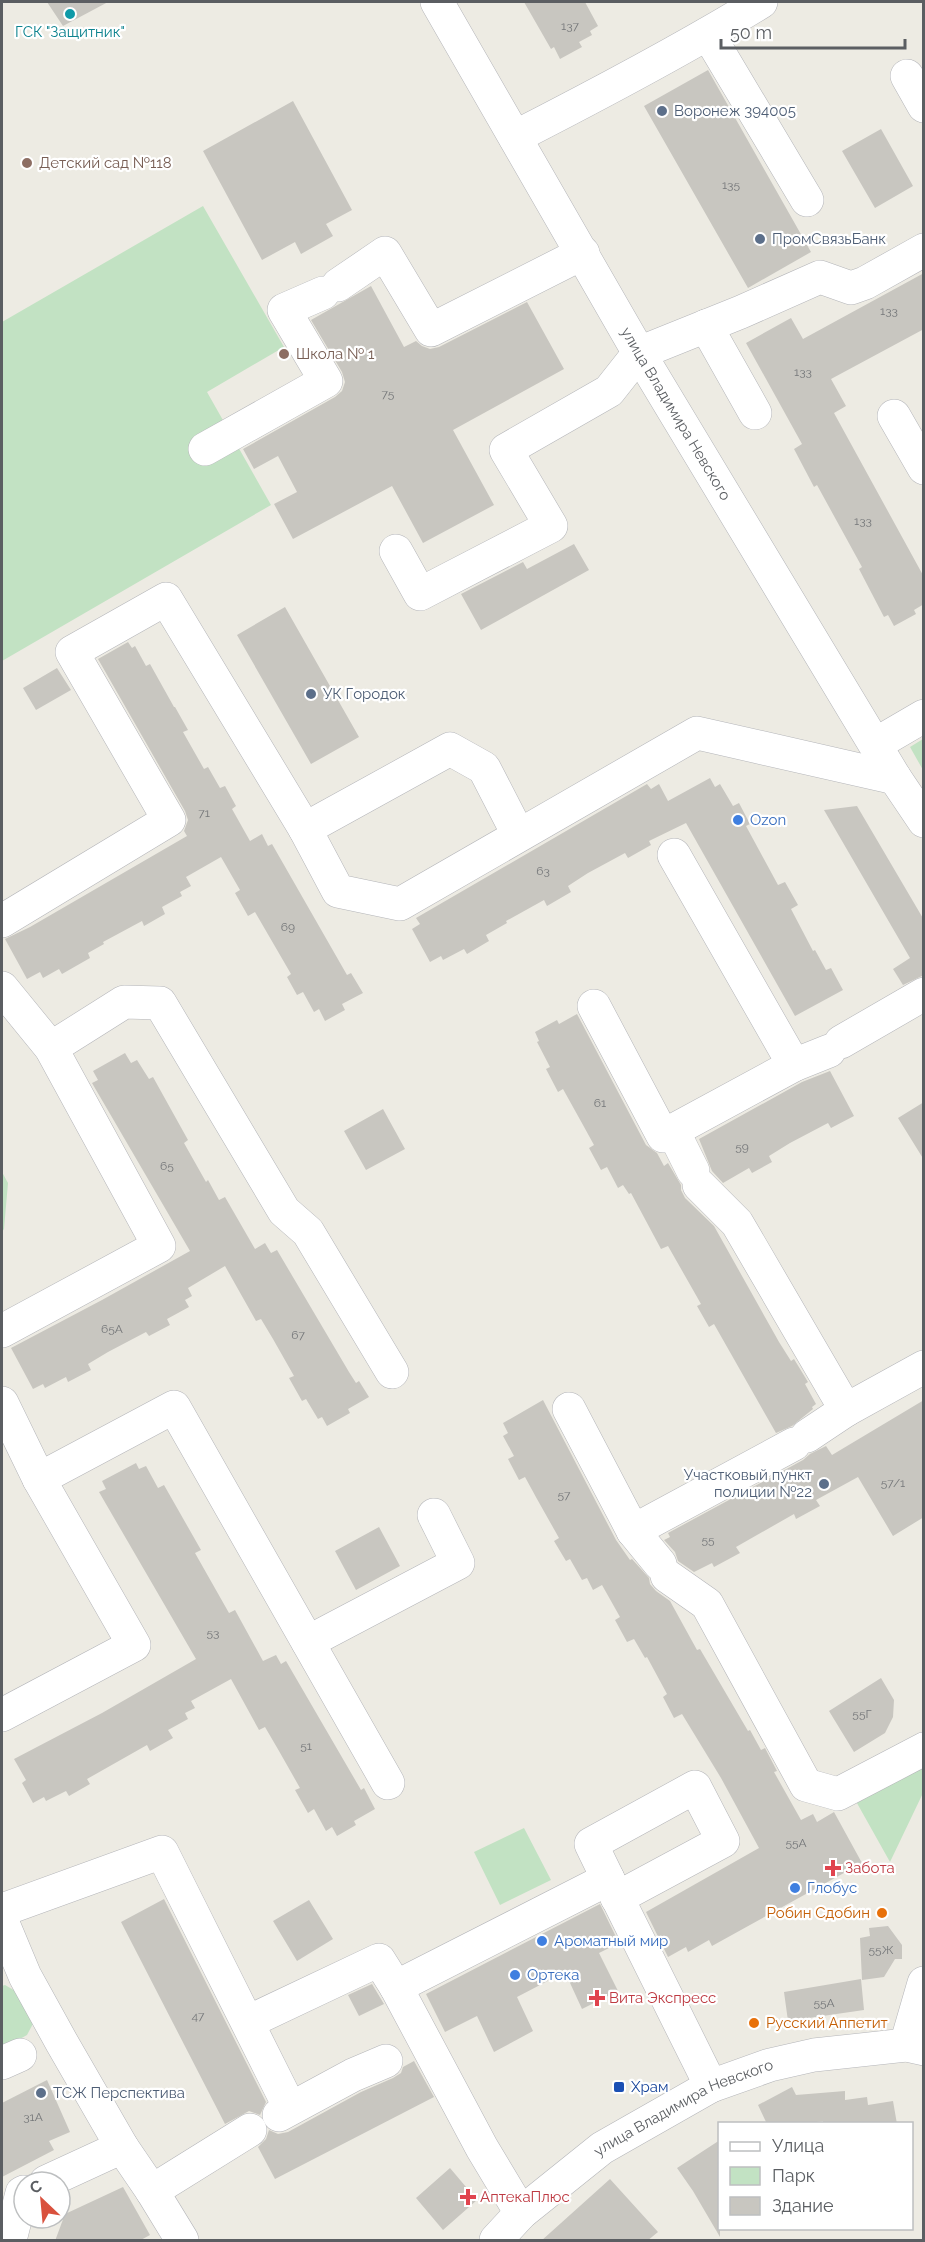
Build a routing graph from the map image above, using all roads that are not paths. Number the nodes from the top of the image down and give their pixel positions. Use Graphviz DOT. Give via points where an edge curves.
graph roads {
  1 [pos="437,2"];
  2 [pos="761,2"];
  3 [pos="708,34"];
  4 [pos="907,76"];
  5 [pos="924,106"];
  6 [pos="515,137"];
  7 [pos="807,200"];
  8 [pos="924,250"];
  9 [pos="583,253"];
  10 [pos="706,326"];
  11 [pos="639,353"];
  12 [pos="755,413"];
  13 [pos="894,416"];
  14 [pos="205,449"];
  15 [pos="924,468"];
  16 [pos="396,551"];
  17 [pos="924,716"];
  18 [pos="876,744"];
  19 [pos="895,778"];
  20 [pos="924,821"];
  21 [pos="304,830"];
  22 [pos="518,834"];
  23 [pos="674,855"];
  24 [pos="2,921"];
  25 [pos="2,988"];
  26 [pos="924,994"];
  27 [pos="594,1006"];
  28 [pos="51,1048"];
  29 [pos="794,1065"];
  30 [pos="674,1131"];
  31 [pos="2,1331"];
  32 [pos="924,1367"];
  33 [pos="392,1372"];
  34 [pos="2,1403"];
  35 [pos="569,1409"];
  36 [pos="846,1410"];
  37 [pos="39,1479"];
  38 [pos="434,1515"];
  39 [pos="633,1531"];
  40 [pos="308,1642"];
  41 [pos="2,1715"];
  42 [pos="924,1749"];
  43 [pos="388,1783"];
  44 [pos="613,1889"];
  45 [pos="2,1910"];
  46 [pos="2,1921"];
  47 [pos="13,1974"];
  48 [pos="924,1983"];
  49 [pos="396,1987"];
  50 [pos="248,2022"];
  51 [pos="915,2047"];
  52 [pos="386,2061"];
  53 [pos="711,2086"];
  54 [pos="250,2130"];
  55 [pos="122,2147"];
  56 [pos="72,2170"];
  57 [pos="152,2191"];
  58 [pos="520,2213"];
  59 [pos="182,2241"];
  60 [pos="496,2241"];
  1 -- 6 [label="street, улица Владимира Невского"];
  2 -- 3 [label="street"];
  3 -- 6 [label="street"];
  3 -- 7 [label="street"];
  4 -- 5 [label="street"];
  6 -- 9 [label="street, улица Владимира Невского"];
  8 -- 10 [label="street" via="851,288 820,277"];
  9 -- 11 [label="street, улица Владимира Невского"];
  9 -- 14 [label="street" via="431,330 386,253 330,289 284,310 326,381"];
  10 -- 11 [label="street"];
  10 -- 12 [label="street"];
  11 -- 16 [label="street" via="609,391 506,450 551,526 420,594"];
  11 -- 18 [label="street, улица Владимира Невского"];
  13 -- 15 [label="street"];
  17 -- 18 [label="street"];
  18 -- 19 [label="street, улица Владимира Невского"];
  19 -- 20 [label="street, улица Владимира Невского"];
  19 -- 22 [label="street" via="697,733"];
  21 -- 22 [label="street" via="338,891 400,904"];
  21 -- 22 [label="street" via="450,749 484,768"];
  21 -- 24 [label="street" via="166,599 72,652 169,820"];
  23 -- 29 [label="street"];
  25 -- 28 [label="street"];
  26 -- 29 [label="street"];
  27 -- 30 [label="street" via="663,1136"];
  28 -- 31 [label="street" via="159,1246"];
  28 -- 33 [label="street" via="124,1002 160,1003 284,1211 308,1232"];
  29 -- 30 [label="street"];
  30 -- 36 [label="street" via="696,1178 737,1223"];
  32 -- 36 [label="street"];
  34 -- 37 [label="street"];
  35 -- 39 [label="street"];
  36 -- 39 [label="street" via="801,1440"];
  37 -- 40 [label="street" via="174,1407"];
  37 -- 41 [label="street" via="134,1645"];
  38 -- 40 [label="street" via="458,1563"];
  39 -- 42 [label="street" via="663,1570 707,1604 806,1785 838,1794"];
  40 -- 43 [label="street"];
  44 -- 44 [label="street" via="723,1840 696,1787 586,1836"];
  44 -- 49 [label="street"];
  44 -- 53 [label="street"];
  45 -- 50 [label="street" via="162,1852"];
  46 -- 47 [label="street"];
  47 -- 55 [label="street"];
  48 -- 51 [label="street, улица Владимира Невского"];
  49 -- 50 [label="street" via="379,1960"];
  49 -- 58 [label="street"];
  50 -- 52 [label="street" via="284,2112"];
  51 -- 53 [label="street, улица Владимира Невского" via="814,2055 770,2065"];
  53 -- 58 [label="street, улица Владимира Невского" via="602,2148"];
  54 -- 57 [label="street"];
  55 -- 56 [label="street"];
  55 -- 57 [label="street"];
  57 -- 59 [label="street"];
  58 -- 60 [label="street, улица Владимира Невского"];
}
